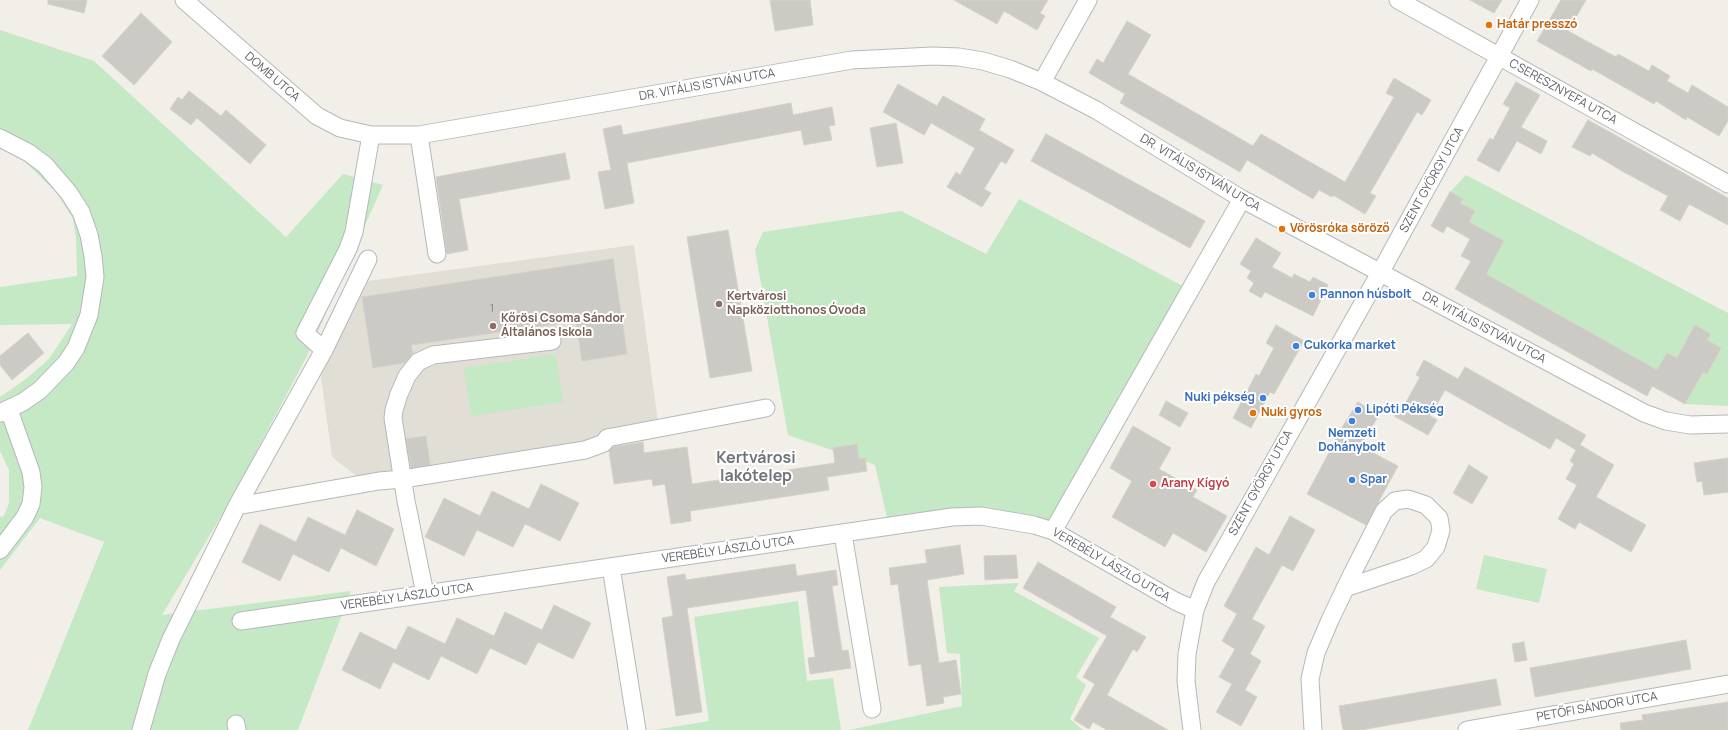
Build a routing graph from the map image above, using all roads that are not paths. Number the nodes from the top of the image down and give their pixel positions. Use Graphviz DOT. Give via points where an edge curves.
graph roads {
  1 [pos="184,0"];
  2 [pos="1088,0"];
  3 [pos="1398,0"];
  4 [pos="1530,0"];
  5 [pos="1500,56"];
  6 [pos="1042,82"];
  7 [pos="419,135"];
  8 [pos="371,136"];
  9 [pos="0,138"];
  10 [pos="1728,184"];
  11 [pos="1242,199"];
  12 [pos="437,254"];
  13 [pos="368,258"];
  14 [pos="1380,273"];
  15 [pos="552,341"];
  16 [pos="324,350"];
  17 [pos="766,408"];
  18 [pos="4,411"];
  19 [pos="1728,424"];
  20 [pos="403,479"];
  21 [pos="237,506"];
  22 [pos="1053,530"];
  23 [pos="843,534"];
  24 [pos="0,550"];
  25 [pos="611,567"];
  26 [pos="1345,588"];
  27 [pos="425,594"];
  28 [pos="1195,610"];
  29 [pos="241,621"];
  30 [pos="1728,684"];
  31 [pos="872,709"];
  32 [pos="141,730"];
  33 [pos="637,730"];
  34 [pos="1192,730"];
  35 [pos="1313,730"];
  36 [pos="1467,730"];
  1 -- 8 [label="street, DOMB UTCA" via="317,116 346,130"];
  2 -- 6 [label="street"];
  3 -- 5 [label="street, CSERESZNYEFA UTCA"];
  4 -- 5 [label="street, SZENT GYÖRGY UTCA"];
  5 -- 10 [label="street, CSERESZNYEFA UTCA"];
  5 -- 14 [label="street, SZENT GYÖRGY UTCA"];
  6 -- 7 [label="street, DR. VITÁLIS ISTVÁN UTCA" via="984,61 959,57 852,60"];
  6 -- 11 [label="street, DR. VITÁLIS ISTVÁN UTCA" via="1096,110"];
  7 -- 8 [label="street, DR. VITÁLIS ISTVÁN UTCA"];
  7 -- 12 [label="street"];
  8 -- 16 [label="street" via="354,232 348,249 305,333"];
  9 -- 18 [label="street" via="29,153 45,165 69,193 89,235 94,277 89,315 76,348 40,390"];
  11 -- 14 [label="street, DR. VITÁLIS ISTVÁN UTCA"];
  11 -- 22 [label="street"];
  13 -- 16 [label="street"];
  14 -- 19 [label="street, DR. VITÁLIS ISTVÁN UTCA" via="1644,413 1666,421 1690,425"];
  14 -- 28 [label="street, SZENT GYÖRGY UTCA" via="1206,582"];
  15 -- 20 [label="street" via="433,355 418,362 408,376 394,410 393,418"];
  16 -- 21 [label="street"];
  17 -- 20 [label="street" via="607,438 604,443 585,450"];
  18 -- 24 [label="street" via="31,472 33,487 31,504 25,517"];
  20 -- 21 [label="street"];
  20 -- 27 [label="street"];
  21 -- 32 [label="street" via="171,639 157,674"];
  22 -- 23 [label="street, VEREBÉLY LÁSZLÓ UTCA" via="1009,521 952,517"];
  22 -- 28 [label="street, VEREBÉLY LÁSZLÓ UTCA"];
  23 -- 25 [label="street, VEREBÉLY LÁSZLÓ UTCA"];
  23 -- 31 [label="street"];
  25 -- 27 [label="street, VEREBÉLY LÁSZLÓ UTCA"];
  25 -- 33 [label="street"];
  26 -- 26 [label="street" via="1384,511 1395,501 1408,499 1426,505 1439,518 1441,530 1436,547 1426,559"];
  26 -- 35 [label="street" via="1314,660 1310,679"];
  27 -- 29 [label="street, VEREBÉLY LÁSZLÓ UTCA"];
  28 -- 34 [label="street, SZENT GYÖRGY UTCA" via="1187,654 1186,681"];
  30 -- 36 [label="street, PETŐFI SÁNDOR UTCA"];
}
